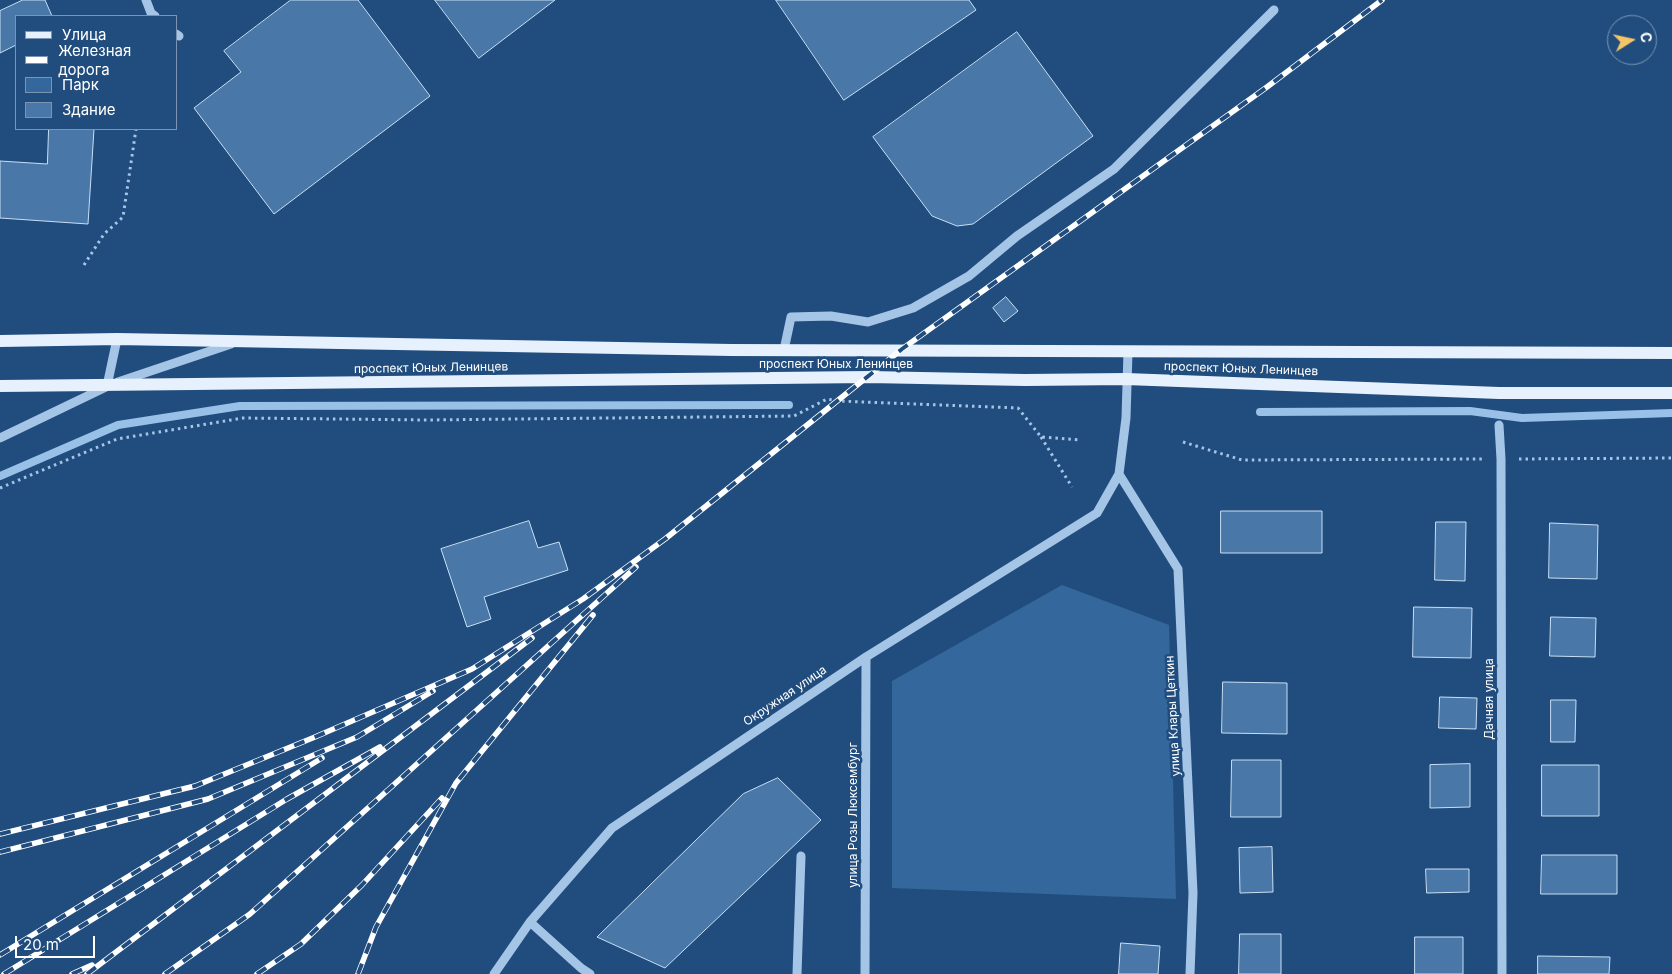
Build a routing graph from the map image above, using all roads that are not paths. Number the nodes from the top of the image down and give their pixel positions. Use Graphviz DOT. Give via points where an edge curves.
graph roads {
  1 [pos="146,0"];
  2 [pos="1274,10"];
  3 [pos="154,15"];
  4 [pos="117,339"];
  5 [pos="0,341"];
  6 [pos="239,341"];
  7 [pos="784,350"];
  8 [pos="1128,352"];
  9 [pos="1672,353"];
  10 [pos="1126,379"];
  11 [pos="0,386"];
  12 [pos="107,386"];
  13 [pos="1672,393"];
  14 [pos="1499,425"];
  15 [pos="0,438"];
  16 [pos="1119,474"];
  17 [pos="866,657"];
  18 [pos="801,856"];
  19 [pos="530,922"];
  20 [pos="494,974"];
  21 [pos="590,974"];
  22 [pos="797,974"];
  23 [pos="865,974"];
  24 [pos="1190,974"];
  25 [pos="1502,974"];
  1 -- 3 [label="street"];
  2 -- 7 [label="street" via="1114,169 1017,236 969,276 913,308 868,322 831,316 791,317"];
  4 -- 5 [label="main road, проспект Юных Ленинцев"];
  4 -- 6 [label="main road, проспект Юных Ленинцев"];
  4 -- 12 [label="street"];
  6 -- 7 [label="main road, проспект Юных Ленинцев"];
  6 -- 12 [label="street"];
  7 -- 8 [label="main road, проспект Юных Ленинцев"];
  8 -- 9 [label="main road, проспект Юных Ленинцев"];
  8 -- 10 [label="street"];
  10 -- 12 [label="main road, проспект Юных Ленинцев" via="850,377"];
  10 -- 13 [label="main road, проспект Юных Ленинцев" via="1499,393"];
  10 -- 16 [label="street" via="1126,418"];
  11 -- 12 [label="main road, проспект Юных Ленинцев"];
  12 -- 15 [label="street"];
  14 -- 25 [label="street, Дачная улица"];
  16 -- 17 [label="street, Окружная улица" via="1097,513"];
  16 -- 24 [label="street, улица Клары Цеткин" via="1178,569 1193,893"];
  17 -- 19 [label="street, Окружная улица" via="612,828"];
  17 -- 23 [label="street, улица Розы Люксембург"];
  18 -- 22 [label="street"];
  19 -- 20 [label="street, Окружная улица"];
  19 -- 21 [label="street"];
}
